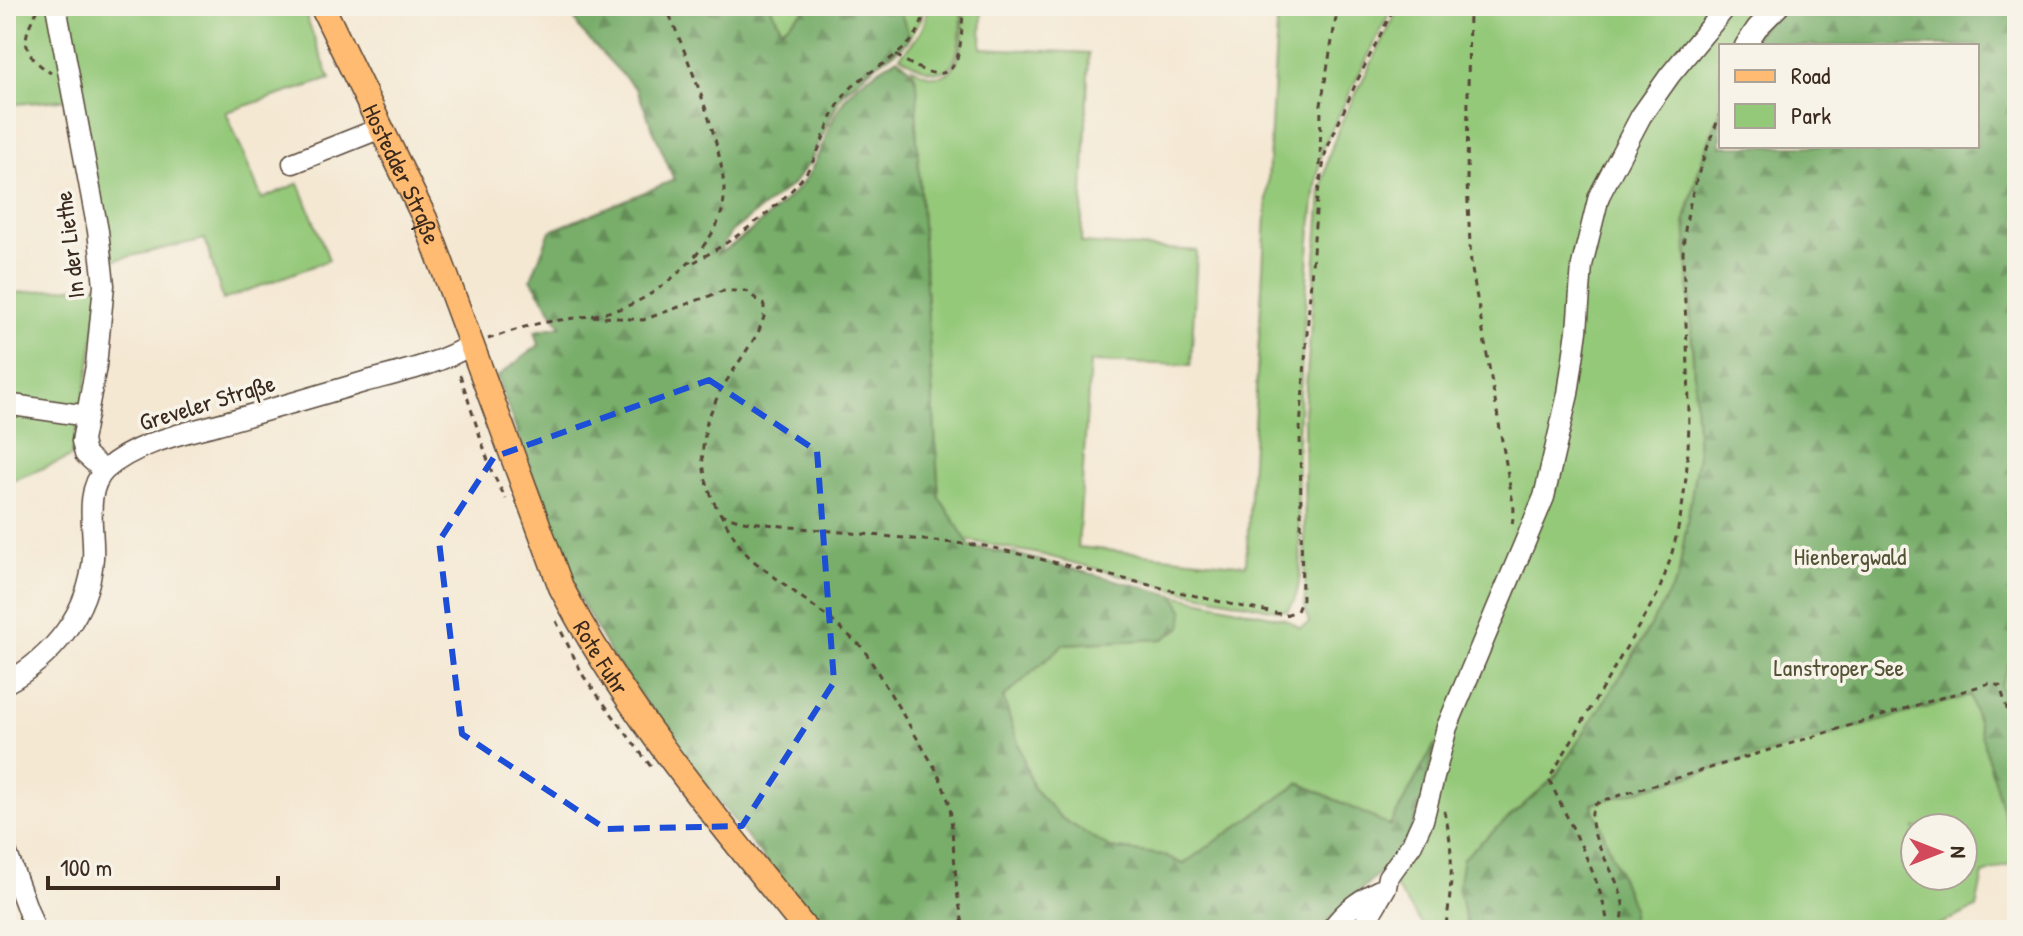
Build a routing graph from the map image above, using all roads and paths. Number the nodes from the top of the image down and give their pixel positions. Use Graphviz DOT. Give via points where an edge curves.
graph roads {
  1 [pos="13,6"];
  2 [pos="40,6"];
  3 [pos="56,6"];
  4 [pos="322,6"];
  5 [pos="666,6"];
  6 [pos="924,6"];
  7 [pos="963,6"];
  8 [pos="1338,6"];
  9 [pos="1395,6"];
  10 [pos="1469,6"];
  11 [pos="1727,6"];
  12 [pos="1779,6"];
  13 [pos="6,9"];
  14 [pos="1746,44"];
  15 [pos="896,55"];
  16 [pos="69,80"];
  17 [pos="1719,117"];
  18 [pos="381,128"];
  19 [pos="293,163"];
  20 [pos="1321,174"];
  21 [pos="691,263"];
  22 [pos="592,316"];
  23 [pos="472,344"];
  24 [pos="6,404"];
  25 [pos="87,416"];
  26 [pos="104,471"];
  27 [pos="720,514"];
  28 [pos="1511,539"];
  29 [pos="6,683"];
  30 [pos="2017,741"];
  31 [pos="1443,808"];
  32 [pos="6,851"];
  33 [pos="1386,887"];
  34 [pos="16,908"];
  35 [pos="35,930"];
  36 [pos="806,930"];
  37 [pos="964,930"];
  38 [pos="1331,930"];
  39 [pos="1361,930"];
  40 [pos="1445,930"];
  41 [pos="1609,930"];
  42 [pos="1620,930"];
  1 -- 13 [label="path"];
  2 -- 16 [label="path" via="28,32 28,54"];
  3 -- 16 [label="street, In der Liethe"];
  4 -- 18 [label="main road, Hostedder Straße"];
  5 -- 21 [label="path" via="700,90 724,185 722,211"];
  6 -- 15 [label="path" via="919,31"];
  7 -- 15 [label="path" via="961,49 946,72 936,76"];
  8 -- 20 [label="path" via="1321,105"];
  9 -- 20 [label="path" via="1326,151"];
  10 -- 28 [label="path" via="1471,264 1514,509"];
  11 -- 33 [label="street" via="1641,116 1599,196 1582,265 1568,394 1544,497 1447,727 1423,820"];
  12 -- 14 [label="street"];
  15 -- 21 [label="path" via="849,89 797,184 740,233"];
  16 -- 25 [label="street, In der Liethe" via="104,285"];
  17 -- 41 [label="path" via="1685,219 1689,472 1671,564 1549,779 1585,852"];
  18 -- 19 [label="street"];
  18 -- 23 [label="main road, Hostedder Straße" via="425,219"];
  20 -- 27 [label="path" via="1300,429 1302,599 1291,615 985,546 742,521"];
  21 -- 22 [label="path" via="635,303"];
  22 -- 23 [label="path" via="544,322"];
  22 -- 27 [label="path" via="643,320 723,291 746,291 764,305 758,333 707,421 705,477"];
  23 -- 26 [label="street, Greveler Straße" via="449,357 168,438"];
  23 -- 36 [label="main road, Rote Fuhr" via="577,618 635,707"];
  24 -- 25 [label="street"];
  25 -- 26 [label="street, In der Liethe" via="85,454"];
  26 -- 29 [label="street" via="94,487 93,558 82,603 56,644"];
  27 -- 37 [label="path" via="751,559 863,648 894,696 950,805"];
  30 -- 42 [label="path" via="2000,686 1990,683 1601,801 1593,806 1589,821 1623,904"];
  31 -- 40 [label="path" via="1450,833"];
  32 -- 34 [label="street"];
  33 -- 38 [label="street" via="1362,898"];
  33 -- 39 [label="street"];
  34 -- 35 [label="street"];
}
